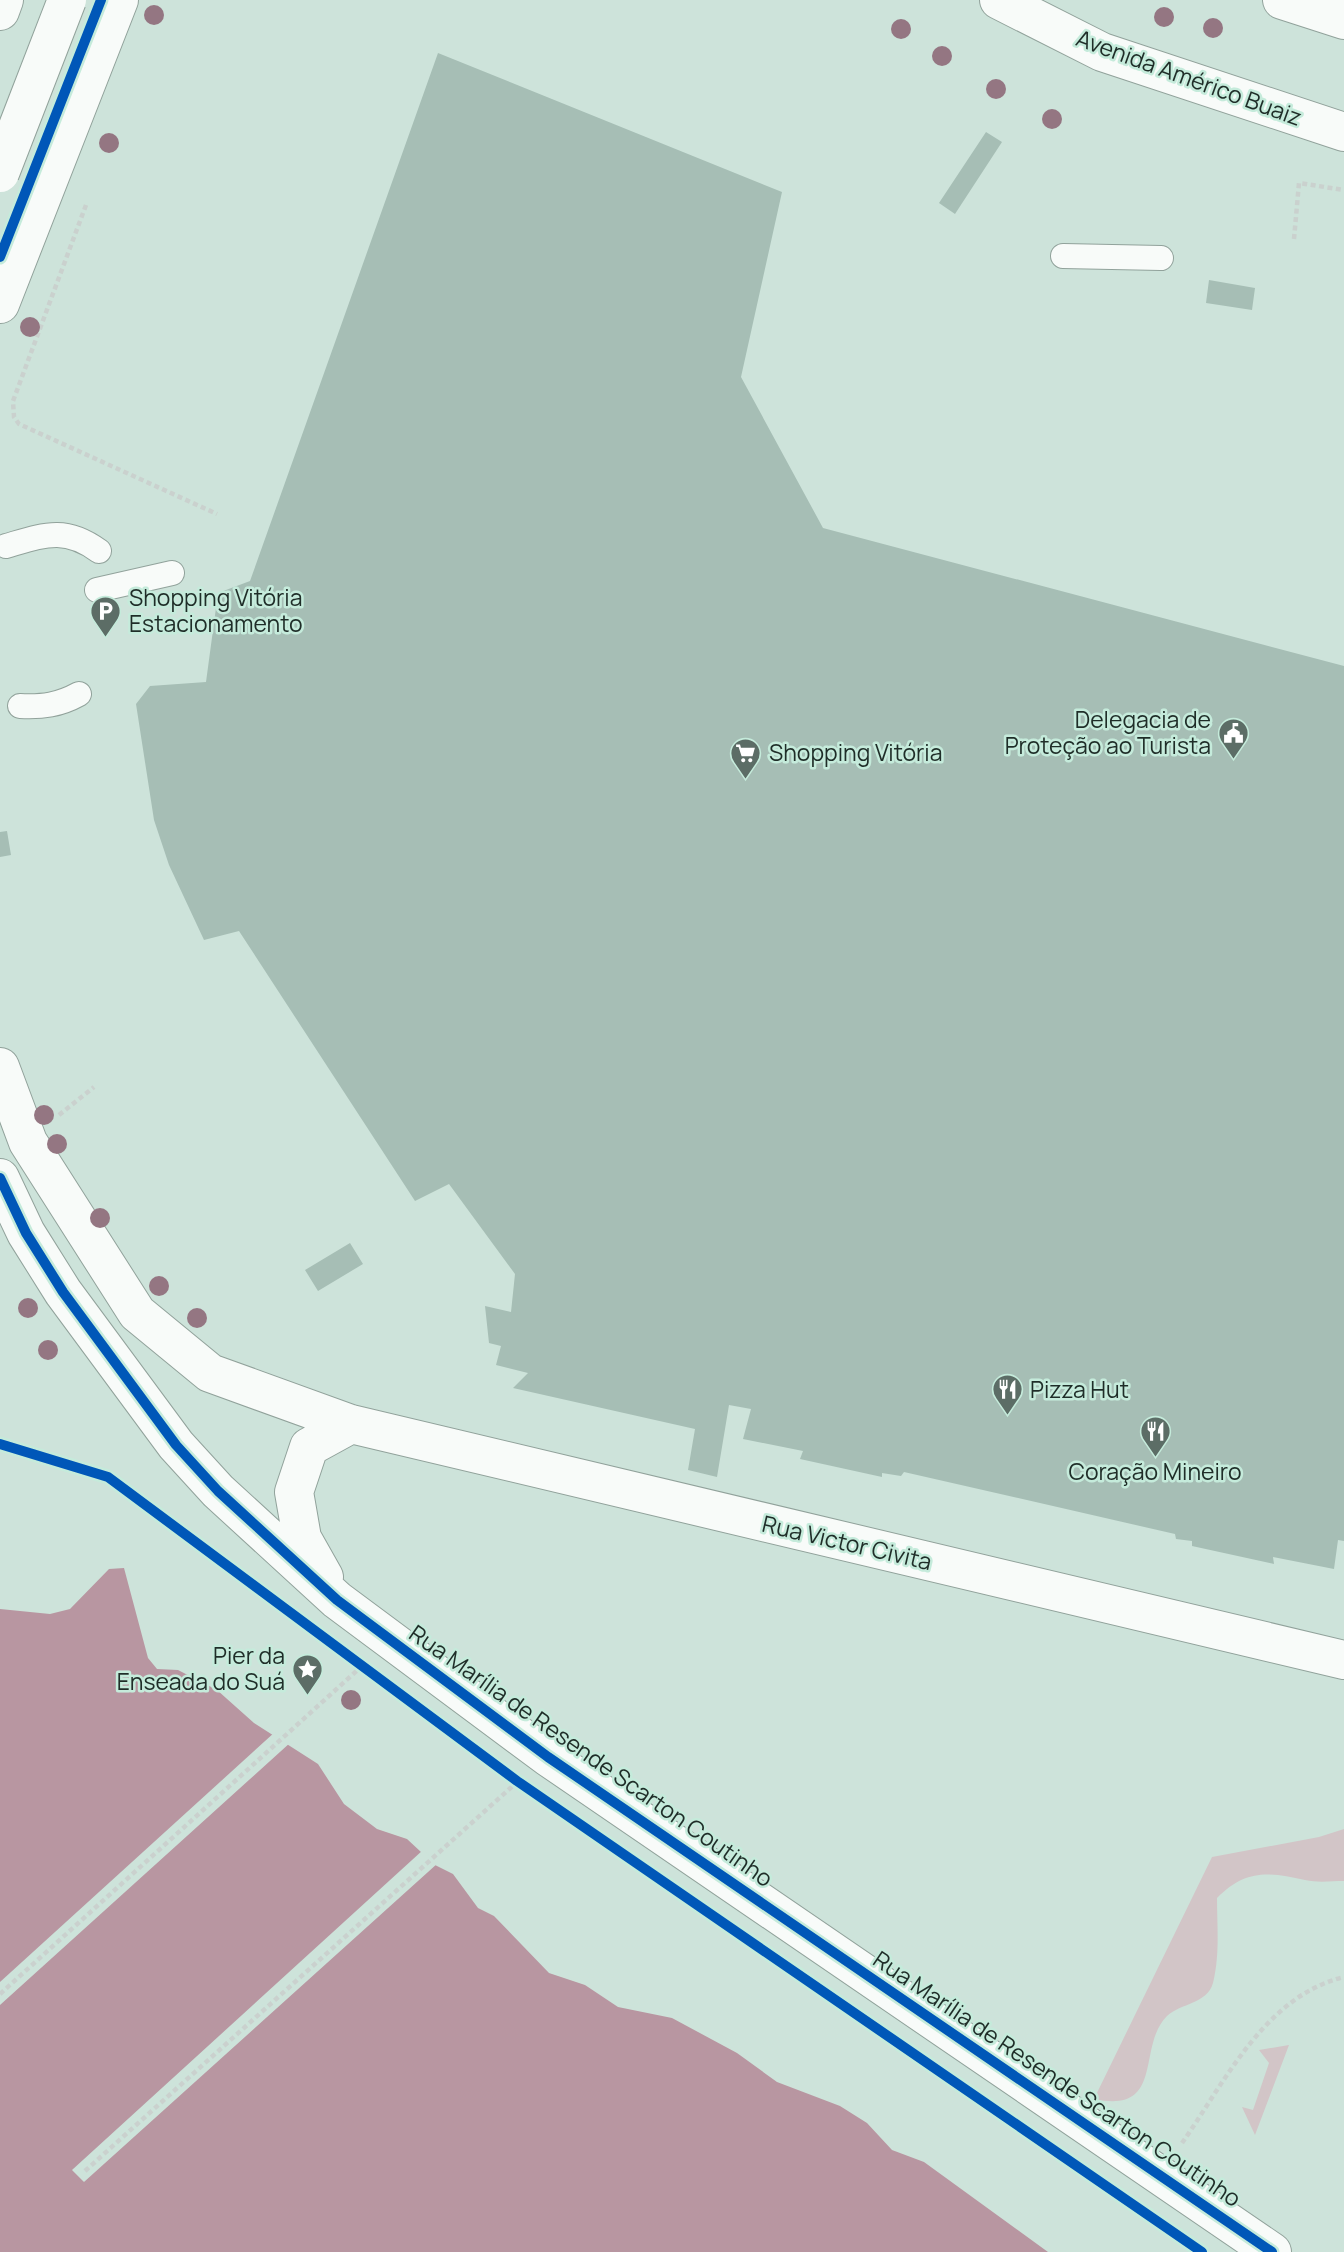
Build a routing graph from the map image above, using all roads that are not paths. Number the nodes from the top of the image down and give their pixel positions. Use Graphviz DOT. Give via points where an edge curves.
graph roads {
  1 [pos="4,0"];
  2 [pos="67,0"];
  3 [pos="119,0"];
  4 [pos="999,0"];
  5 [pos="1282,0"];
  6 [pos="0,11"];
  7 [pos="1344,20"];
  8 [pos="1344,132"];
  9 [pos="0,173"];
  10 [pos="1063,257"];
  11 [pos="1161,258"];
  12 [pos="0,304"];
  13 [pos="6,546"];
  14 [pos="99,551"];
  15 [pos="172,573"];
  16 [pos="97,590"];
  17 [pos="79,694"];
  18 [pos="20,706"];
  19 [pos="0,1067"];
  20 [pos="0,1178"];
  21 [pos="351,1424"];
  22 [pos="337,1600"];
  23 [pos="1344,1660"];
  24 [pos="1272,2252"];
  1 -- 6 [label="street"];
  2 -- 9 [label="street, bridge"];
  3 -- 12 [label="street"];
  4 -- 8 [label="street, Avenida Américo Buaiz" via="1102,52"];
  5 -- 7 [label="street"];
  10 -- 11 [label="lane"];
  13 -- 14 [label="lane" via="64,534 83,539"];
  15 -- 16 [label="lane"];
  17 -- 18 [label="lane" via="43,707"];
  19 -- 21 [label="street" via="28,1142 137,1313 211,1373"];
  20 -- 22 [label="street, Rua Marília de Resende Scarton Coutinho" via="26,1233 63,1292 176,1445 218,1491"];
  21 -- 22 [label="street" via="309,1447 294,1492 302,1538"];
  21 -- 23 [label="street, Rua Victor Civita"];
  22 -- 24 [label="street, Rua Marília de Resende Scarton Coutinho" via="548,1757"];
}
